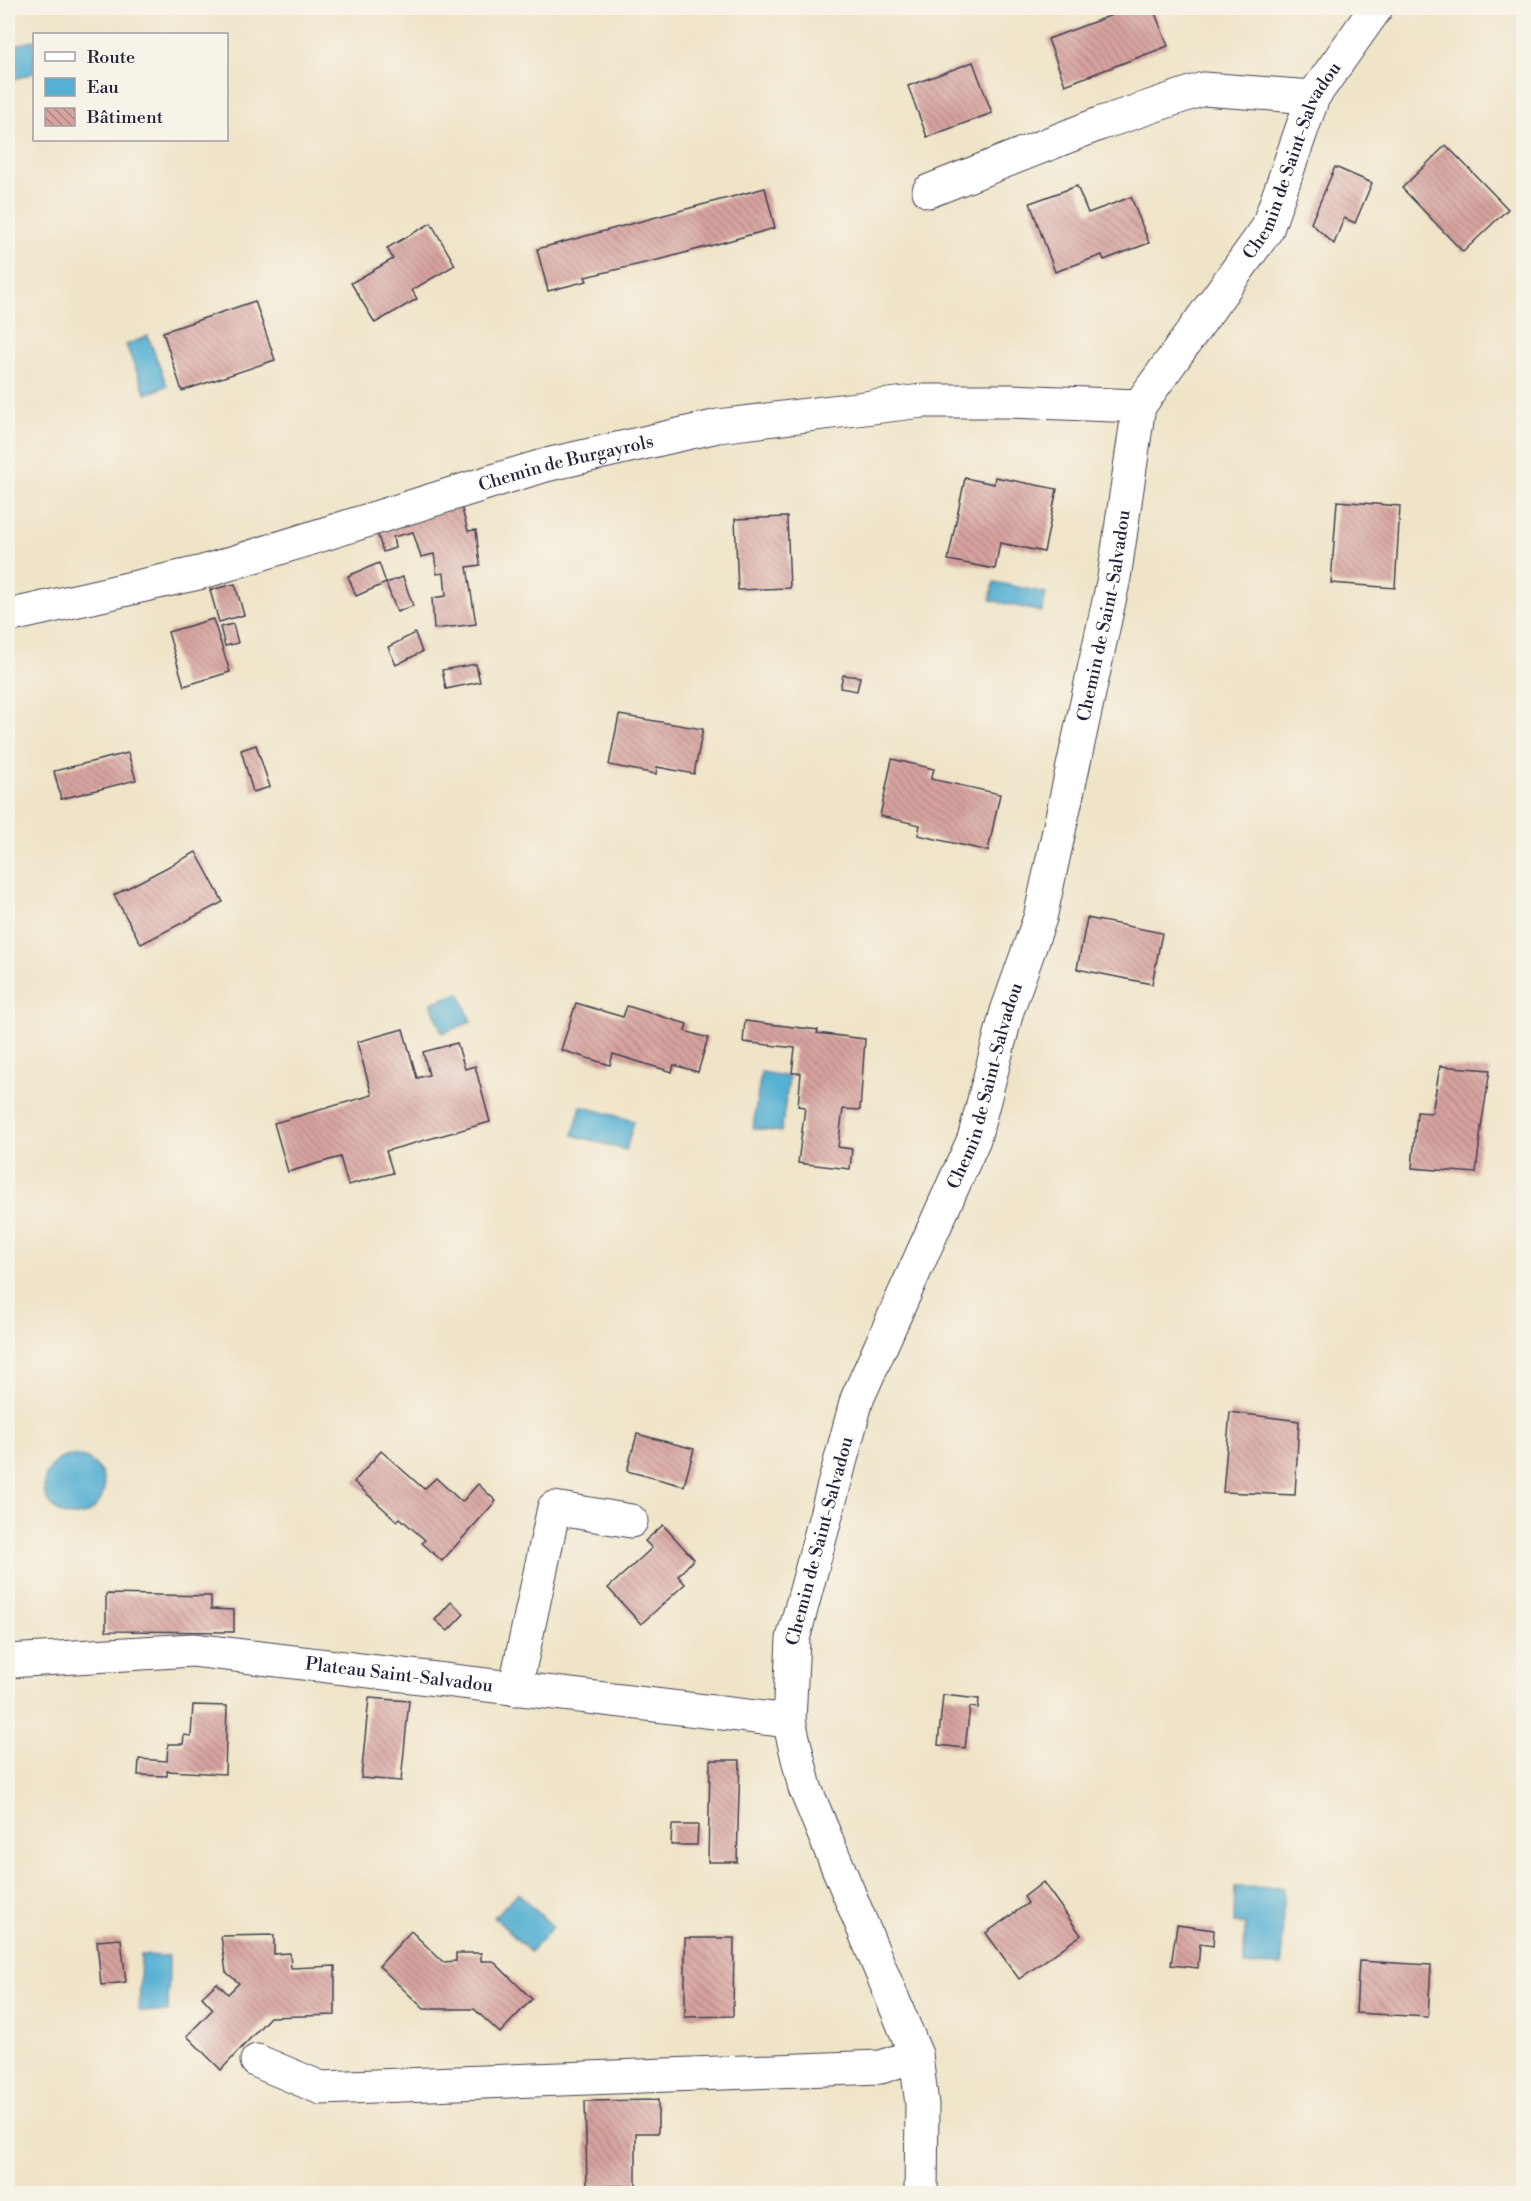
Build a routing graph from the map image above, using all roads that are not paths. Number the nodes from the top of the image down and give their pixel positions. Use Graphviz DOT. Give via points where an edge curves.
graph roads {
  1 [pos="1376,8"];
  2 [pos="1313,97"];
  3 [pos="928,191"];
  4 [pos="1139,406"];
  5 [pos="8,616"];
  6 [pos="631,1521"];
  7 [pos="8,1661"];
  8 [pos="514,1689"];
  9 [pos="789,1721"];
  10 [pos="916,2055"];
  11 [pos="257,2061"];
  12 [pos="921,2193"];
  1 -- 2 [label="street, Chemin de Saint-Salvadou"];
  2 -- 3 [label="street" via="1203,89 1099,124"];
  2 -- 4 [label="street, Chemin de Saint-Salvadou" via="1267,229"];
  4 -- 5 [label="street, Chemin de Burgayrols" via="922,401 718,426 546,465 203,572"];
  4 -- 9 [label="street, Chemin de Saint-Salvadou" via="1114,578 1040,918 1007,1011 974,1139 857,1400 793,1639"];
  6 -- 8 [label="street" via="554,1508"];
  7 -- 8 [label="street, Plateau Saint-Salvadou" via="193,1650"];
  8 -- 9 [label="street, Plateau Saint-Salvadou"];
  9 -- 10 [label="street, Chemin de Saint-Salvadou" via="805,1788"];
  10 -- 11 [label="street" via="881,2067 321,2088"];
  10 -- 12 [label="street, Chemin de Saint-Salvadou" via="922,2104"];
}
